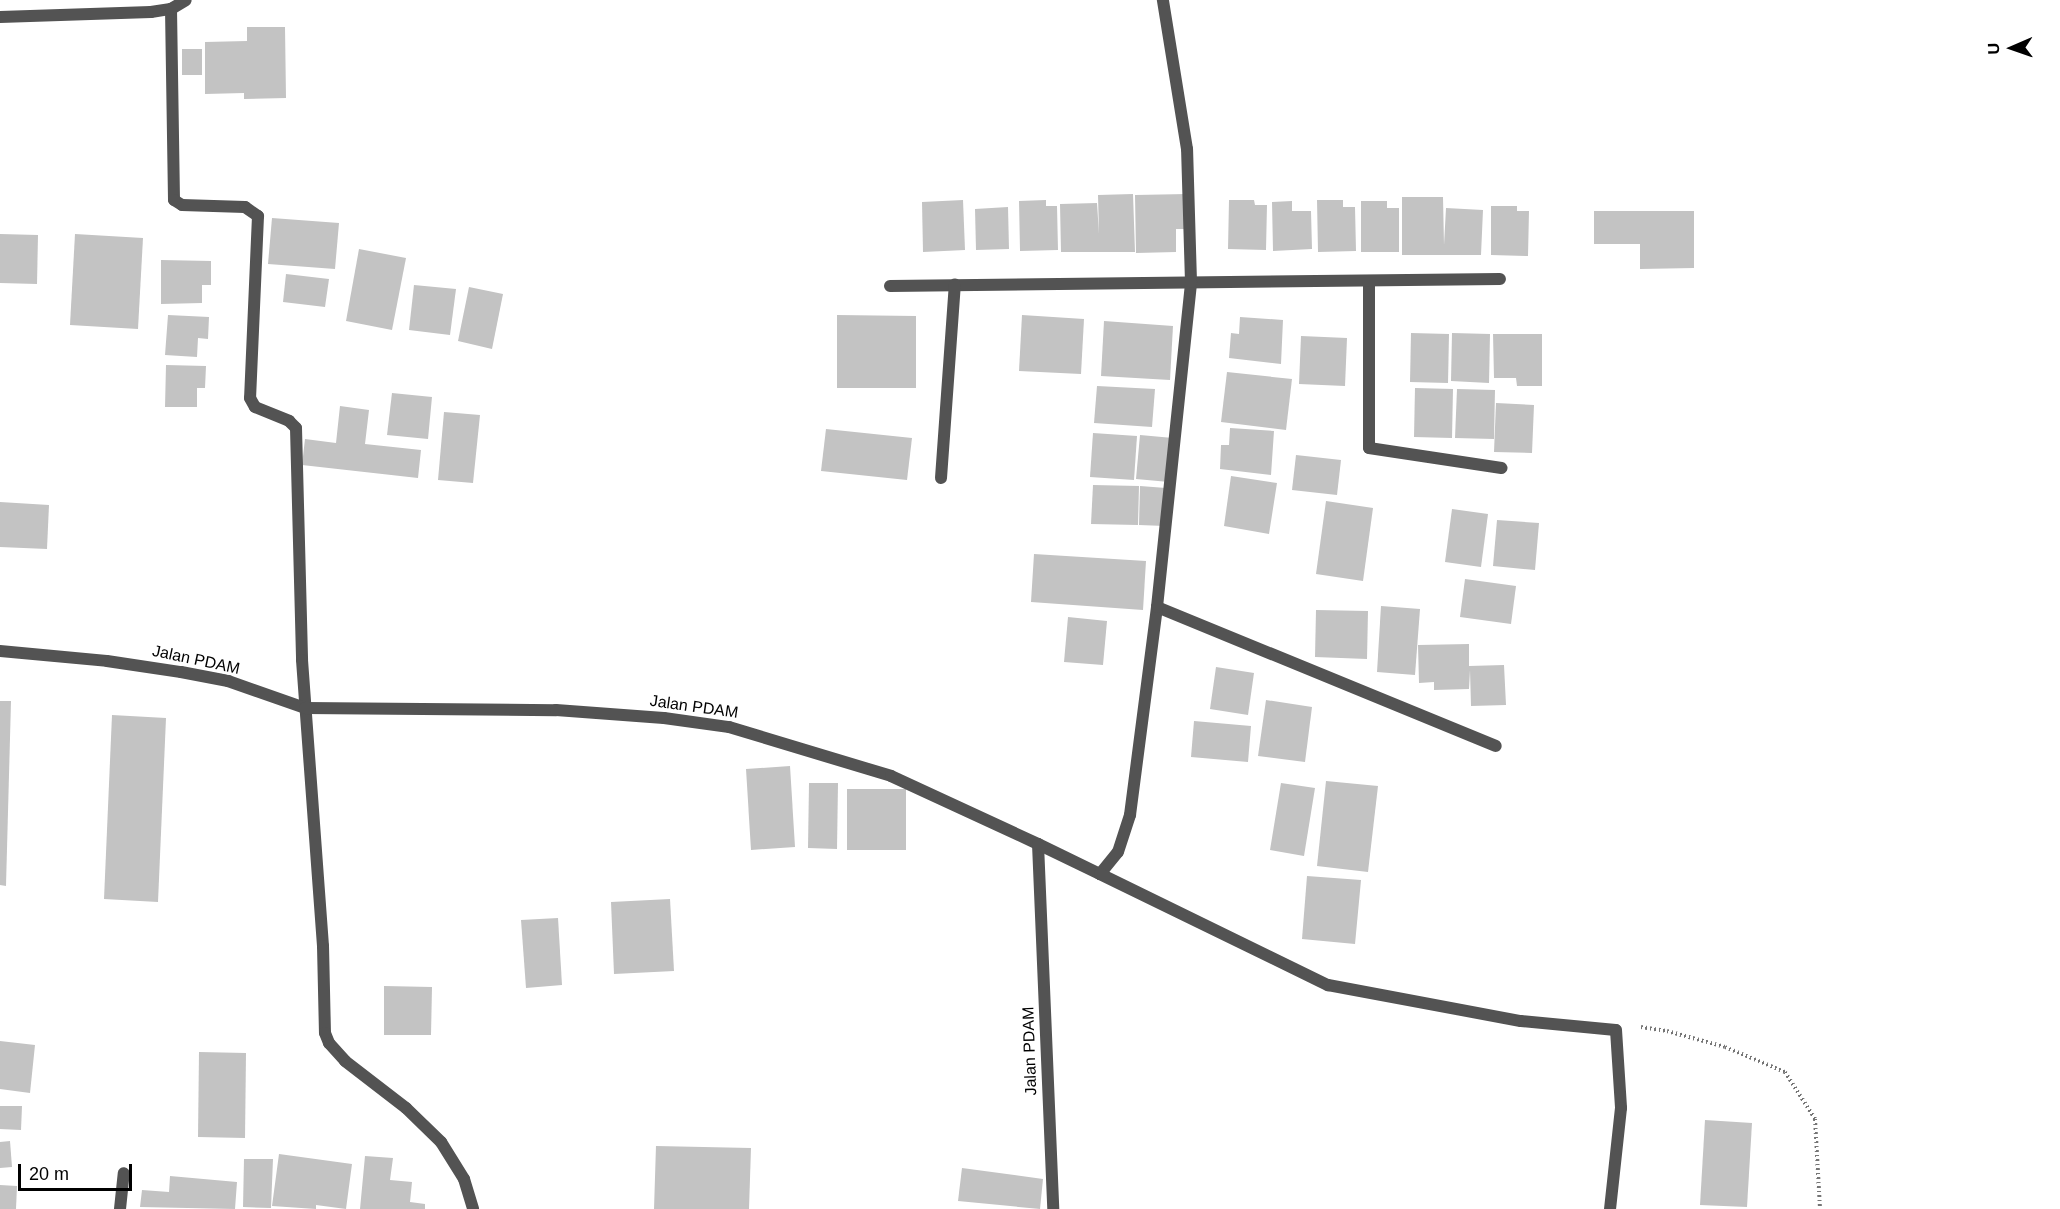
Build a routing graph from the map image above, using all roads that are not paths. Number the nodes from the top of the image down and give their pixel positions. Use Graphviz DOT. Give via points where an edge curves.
graph roads {
  1 [pos="186,0"];
  2 [pos="1163,0"];
  3 [pos="171,9"];
  4 [pos="0,17"];
  5 [pos="1500,279"];
  6 [pos="1191,282"];
  7 [pos="1369,282"];
  8 [pos="955,285"];
  9 [pos="890,286"];
  10 [pos="1502,468"];
  11 [pos="941,478"];
  12 [pos="1157,606"];
  13 [pos="0,651"];
  14 [pos="305,703"];
  15 [pos="1496,746"];
  16 [pos="1038,844"];
  17 [pos="1100,874"];
  18 [pos="124,1173"];
  19 [pos="120,1209"];
  20 [pos="473,1209"];
  21 [pos="1053,1209"];
  22 [pos="1610,1209"];
  1 -- 3 [label="street"];
  2 -- 6 [label="street" via="1187,149"];
  3 -- 4 [label="street"];
  3 -- 14 [label="street" via="174,200 182,205 245,207 258,216 250,398 255,407 296,424"];
  5 -- 7 [label="street"];
  6 -- 7 [label="street"];
  6 -- 8 [label="street"];
  6 -- 12 [label="street"];
  7 -- 10 [label="street" via="1369,448"];
  8 -- 9 [label="street"];
  8 -- 11 [label="street"];
  12 -- 15 [label="street"];
  12 -- 17 [label="street" via="1130,815 1118,852"];
  13 -- 14 [label="street, Jalan PDAM" via="171,670"];
  14 -- 16 [label="street, Jalan PDAM" via="556,710 729,727 891,776"];
  14 -- 20 [label="street" via="325,1034 345,1061 406,1108 441,1142 464,1179"];
  16 -- 17 [label="street"];
  16 -- 21 [label="street, Jalan PDAM"];
  17 -- 22 [label="street" via="1329,985 1521,1021 1616,1030 1621,1108"];
  18 -- 19 [label="street"];
}
